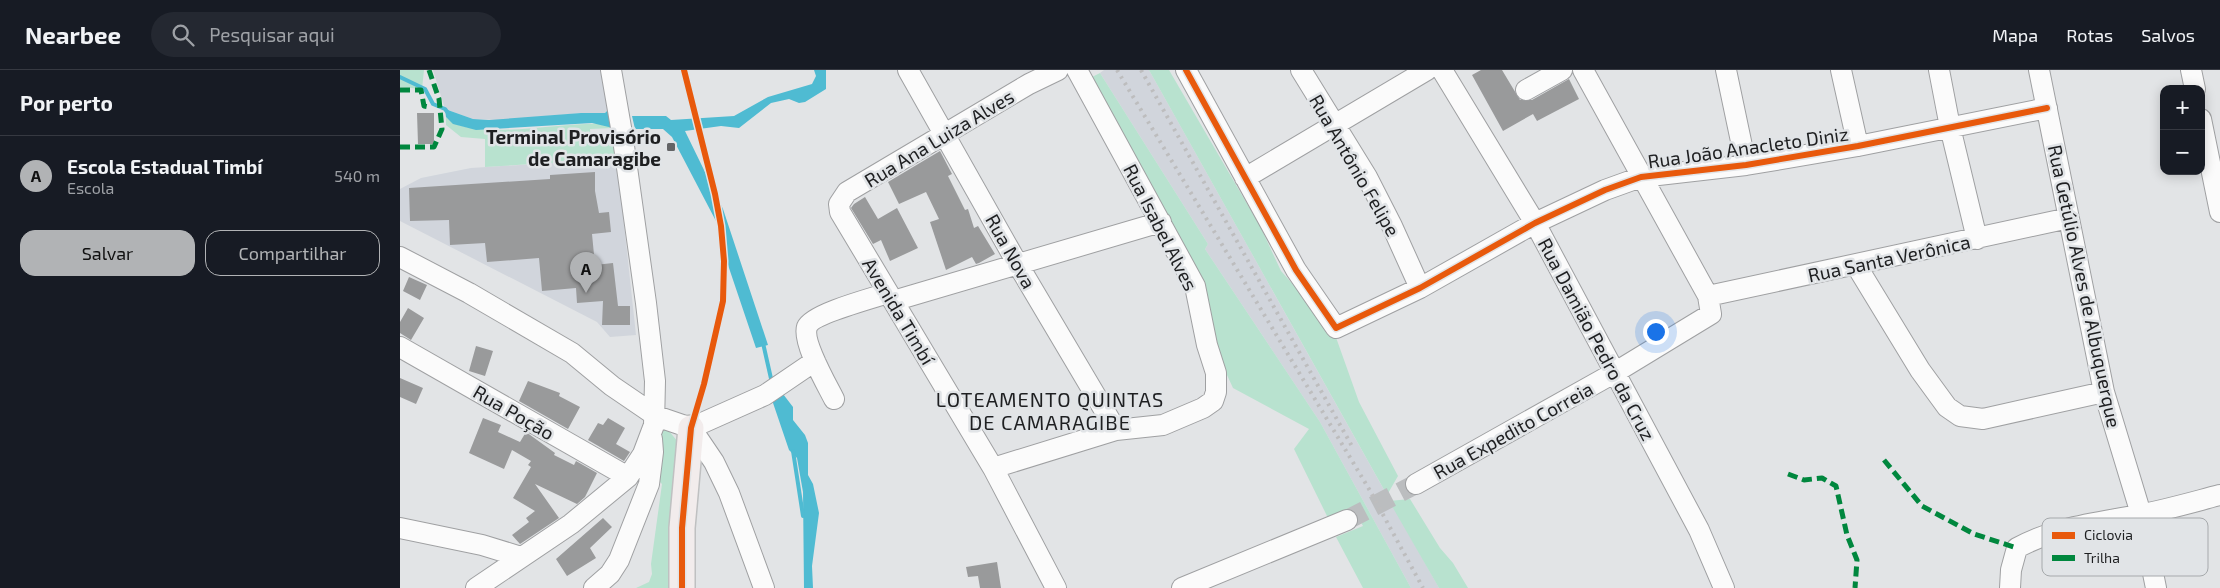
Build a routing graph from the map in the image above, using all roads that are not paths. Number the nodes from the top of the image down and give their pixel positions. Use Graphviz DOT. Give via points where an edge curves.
graph roads {
  1 [pos="611,70"];
  2 [pos="908,70"];
  3 [pos="1058,70"];
  4 [pos="1077,70"];
  5 [pos="1186,70"];
  6 [pos="1301,70"];
  7 [pos="1428,70"];
  8 [pos="1442,70"];
  9 [pos="1562,70"];
  10 [pos="1583,70"];
  11 [pos="1726,70"];
  12 [pos="1841,70"];
  13 [pos="1940,70"];
  14 [pos="2039,70"];
  15 [pos="2191,70"];
  16 [pos="2194,85"];
  17 [pos="1526,90"];
  18 [pos="2047,108"];
  19 [pos="1334,126"];
  20 [pos="1950,127"];
  21 [pos="2203,130"];
  22 [pos="946,135"];
  23 [pos="1858,146"];
  24 [pos="1746,165"];
  25 [pos="1641,177"];
  26 [pos="1246,178"];
  27 [pos="847,192"];
  28 [pos="2220,212"];
  29 [pos="2069,218"];
  30 [pos="1161,222"];
  31 [pos="1535,223"];
  32 [pos="1977,239"];
  33 [pos="400,257"];
  34 [pos="1017,263"];
  35 [pos="1856,265"];
  36 [pos="1420,288"];
  37 [pos="891,297"];
  38 [pos="1710,305"];
  39 [pos="400,347"];
  40 [pos="816,361"];
  41 [pos="1614,373"];
  42 [pos="2104,392"];
  43 [pos="834,400"];
  44 [pos="654,424"];
  45 [pos="691,428"];
  46 [pos="1116,430"];
  47 [pos="993,468"];
  48 [pos="628,478"];
  49 [pos="1416,484"];
  50 [pos="2220,495"];
  51 [pos="2141,514"];
  52 [pos="2121,518"];
  53 [pos="2142,518"];
  54 [pos="1347,520"];
  55 [pos="400,528"];
  56 [pos="2042,536"];
  57 [pos="521,557"];
  58 [pos="476,588"];
  59 [pos="594,588"];
  60 [pos="682,588"];
  61 [pos="764,588"];
  62 [pos="1056,588"];
  63 [pos="1182,588"];
  64 [pos="1724,588"];
  65 [pos="2010,588"];
  1 -- 44 [label="street" via="655,381"];
  2 -- 22 [label="street, Rua Nova"];
  3 -- 22 [label="street, Rua Ana Luiza Alves"];
  4 -- 30 [label="street, Rua Isabel Alves"];
  5 -- 26 [label="street"];
  6 -- 19 [label="street, Rua Antônio Felipe"];
  7 -- 19 [label="street"];
  8 -- 31 [label="street, Rua Damião Pedro da Cruz"];
  9 -- 17 [label="street"];
  10 -- 25 [label="street"];
  11 -- 24 [label="street"];
  12 -- 23 [label="street"];
  13 -- 20 [label="street"];
  14 -- 18 [label="street, Rua Getúlio Alves de Albuquerque"];
  15 -- 16 [label="street"];
  18 -- 20 [label="street, Rua João Anacleto Diniz"];
  18 -- 29 [label="street, Rua Getúlio Alves de Albuquerque"];
  19 -- 26 [label="street"];
  19 -- 36 [label="street, Rua Antônio Felipe" via="1376,193"];
  20 -- 23 [label="street, Rua João Anacleto Diniz"];
  20 -- 32 [label="street"];
  21 -- 28 [label="street"];
  22 -- 27 [label="street, Rua Ana Luiza Alves"];
  22 -- 34 [label="street, Rua Nova"];
  23 -- 24 [label="street, Rua João Anacleto Diniz"];
  24 -- 25 [label="street, Rua João Anacleto Diniz"];
  25 -- 31 [label="street, Rua João Anacleto Diniz"];
  25 -- 38 [label="street"];
  26 -- 36 [label="street, Rua João Anacleto Diniz" via="1296,270 1336,328"];
  27 -- 37 [label="street, Avenida Timbí" via="839,204 840,212"];
  29 -- 32 [label="street, Rua Santa Verônica"];
  29 -- 42 [label="street, Rua Getúlio Alves de Albuquerque"];
  30 -- 34 [label="street"];
  30 -- 46 [label="street, Rua Isabel Alves" via="1194,286 1216,373 1216,392 1213,401 1163,425"];
  31 -- 36 [label="street, Rua João Anacleto Diniz"];
  31 -- 41 [label="street, Rua Damião Pedro da Cruz"];
  32 -- 35 [label="street, Rua Santa Verônica"];
  33 -- 44 [label="street" via="572,353"];
  34 -- 37 [label="street"];
  34 -- 46 [label="street, Rua Nova"];
  35 -- 38 [label="street, Rua Santa Verônica"];
  35 -- 42 [label="street" via="1920,370 1948,407 1960,416 1983,419"];
  37 -- 40 [label="street" via="815,319 807,327 806,336"];
  37 -- 47 [label="street, Avenida Timbí"];
  38 -- 41 [label="street, Rua Expedito Correia"];
  39 -- 48 [label="street, Rua Poção"];
  40 -- 43 [label="street"];
  40 -- 45 [label="street" via="773,391"];
  41 -- 49 [label="street, Rua Expedito Correia"];
  41 -- 64 [label="street, Rua Damião Pedro da Cruz" via="1699,530"];
  42 -- 51 [label="street, Rua Getúlio Alves de Albuquerque"];
  44 -- 45 [label="street"];
  44 -- 48 [label="street" via="643,454"];
  44 -- 59 [label="street" via="649,484 618,560 610,574"];
  45 -- 60 [label="main road" via="682,528"];
  45 -- 61 [label="street" via="714,462 729,493"];
  46 -- 47 [label="street, Rua Isabel Alves"];
  47 -- 62 [label="street, Avenida Timbí"];
  48 -- 57 [label="street" via="571,524"];
  50 -- 51 [label="street"];
  51 -- 52 [label="street"];
  51 -- 53 [label="street, Rua Getúlio Alves de Albuquerque"];
  54 -- 63 [label="street"];
  55 -- 57 [label="street" via="482,545"];
  56 -- 65 [label="street" via="2017,548"];
  57 -- 58 [label="street"];
}
